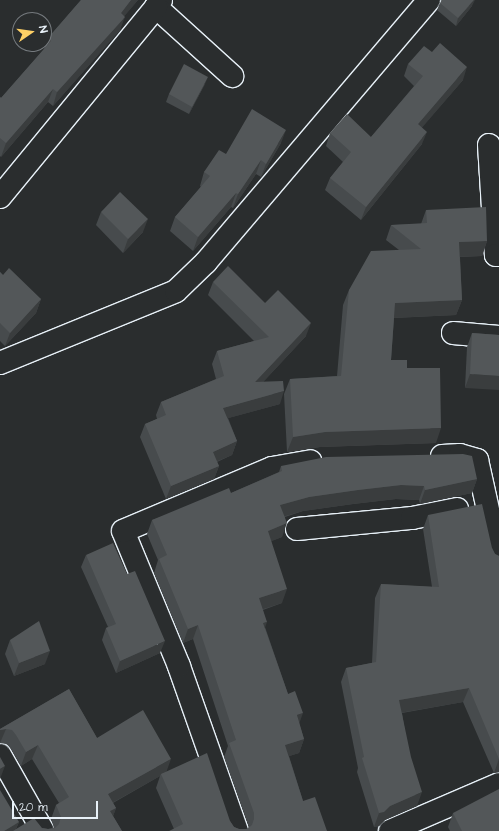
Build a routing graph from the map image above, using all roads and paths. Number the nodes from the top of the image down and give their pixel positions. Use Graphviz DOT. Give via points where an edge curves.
graph roads {
  1 [pos="429,0"];
  2 [pos="158,3"];
  3 [pos="232,76"];
  4 [pos="489,145"];
  5 [pos="0,197"];
  6 [pos="499,255"];
  7 [pos="453,333"];
  8 [pos="499,337"];
  9 [pos="0,363"];
  10 [pos="422,456"];
  11 [pos="328,459"];
  12 [pos="490,493"];
  13 [pos="297,529"];
  14 [pos="499,559"];
  15 [pos="0,755"];
  16 [pos="499,784"];
  17 [pos="43,831"];
  18 [pos="237,831"];
  19 [pos="390,831"];
  1 -- 9 [label="street" via="206,262 176,291"];
  2 -- 3 [label="street"];
  2 -- 5 [label="street"];
  4 -- 6 [label="street" via="496,255"];
  7 -- 8 [label="street"];
  10 -- 12 [label="street" via="460,455 477,460"];
  11 -- 18 [label="street" via="272,468 123,531 179,666"];
  12 -- 13 [label="street" via="412,518"];
  12 -- 14 [label="street"];
  15 -- 17 [label="street"];
  16 -- 19 [label="street"];
}
